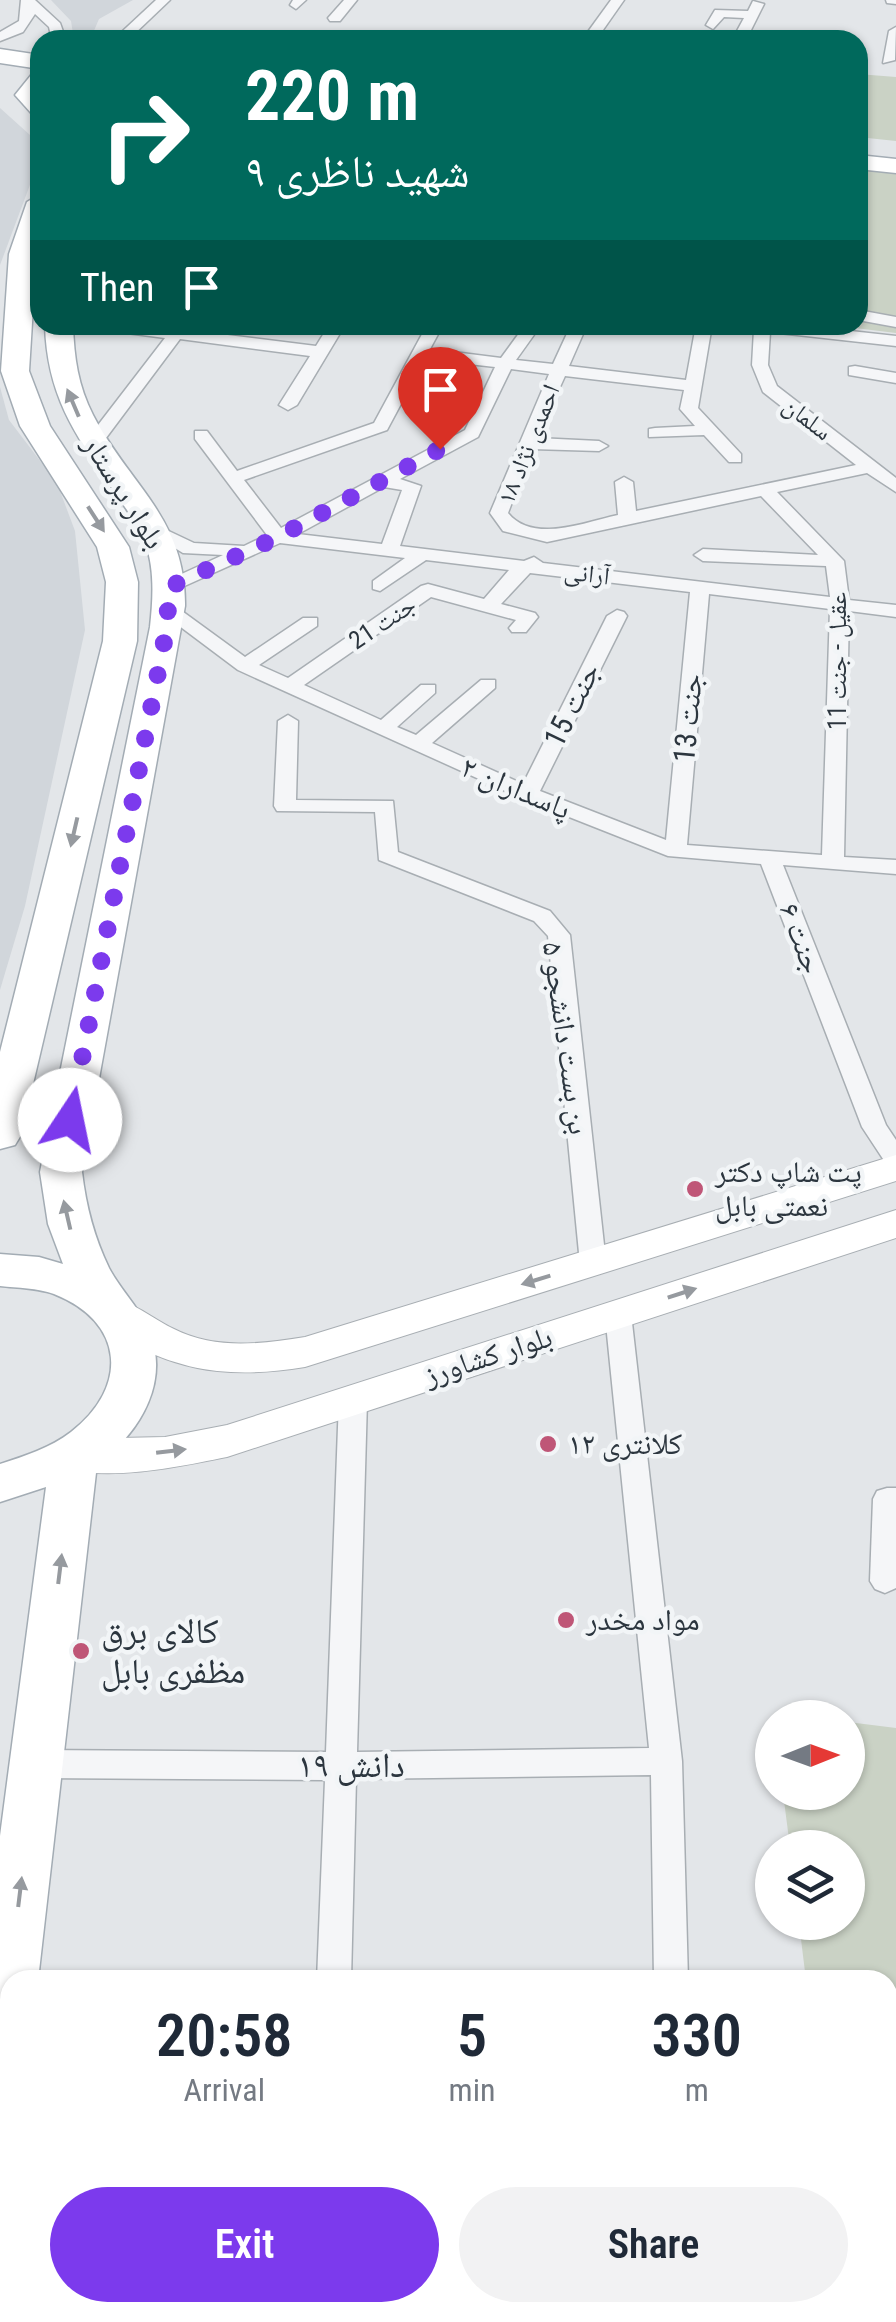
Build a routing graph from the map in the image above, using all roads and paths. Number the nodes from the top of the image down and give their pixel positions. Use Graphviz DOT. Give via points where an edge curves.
graph roads {
  1 [pos="164,0"];
  2 [pos="334,0"];
  3 [pos="618,0"];
  4 [pos="761,0"];
  5 [pos="28,1"];
  6 [pos="351,1"];
  7 [pos="752,15"];
  8 [pos="335,18"];
  9 [pos="713,25"];
  10 [pos="55,30"];
  11 [pos="131,30"];
  12 [pos="597,30"];
  13 [pos="744,30"];
  14 [pos="896,31"];
  15 [pos="0,36"];
  16 [pos="0,56"];
  17 [pos="30,60"];
  18 [pos="892,66"];
  19 [pos="872,70"];
  20 [pos="0,84"];
  21 [pos="30,97"];
  22 [pos="868,143"];
  23 [pos="896,146"];
  24 [pos="868,163"];
  25 [pos="896,166"];
  26 [pos="30,231"];
  27 [pos="868,317"];
  28 [pos="896,322"];
  29 [pos="59,335"];
  30 [pos="175,335"];
  31 [pos="217,335"];
  32 [pos="331,335"];
  33 [pos="429,335"];
  34 [pos="526,335"];
  35 [pos="574,335"];
  36 [pos="702,335"];
  37 [pos="762,335"];
  38 [pos="842,335"];
  39 [pos="896,341"];
  40 [pos="320,352"];
  41 [pos="419,353"];
  42 [pos="506,362"];
  43 [pos="855,371"];
  44 [pos="557,372"];
  45 [pos="896,378"];
  46 [pos="694,386"];
  47 [pos="288,405"];
  48 [pos="709,430"];
  49 [pos="655,433"];
  50 [pos="201,435"];
  51 [pos="94,442"];
  52 [pos="525,443"];
  53 [pos="598,446"];
  54 [pos="735,458"];
  55 [pos="870,467"];
  56 [pos="236,478"];
  57 [pos="376,481"];
  58 [pos="624,482"];
  59 [pos="763,488"];
  60 [pos="896,488"];
  61 [pos="628,520"];
  62 [pos="156,531"];
  63 [pos="547,536"];
  64 [pos="278,537"];
  65 [pos="254,548"];
  66 [pos="388,550"];
  67 [pos="423,554"];
  68 [pos="703,554"];
  69 [pos="835,561"];
  70 [pos="532,567"];
  71 [pos="380,585"];
  72 [pos="700,586"];
  73 [pos="169,599"];
  74 [pos="840,602"];
  75 [pos="488,607"];
  76 [pos="896,612"];
  77 [pos="617,616"];
  78 [pos="310,622"];
  79 [pos="518,628"];
  80 [pos="245,666"];
  81 [pos="488,684"];
  82 [pos="288,686"];
  83 [pos="428,689"];
  84 [pos="288,720"];
  85 [pos="384,728"];
  86 [pos="418,744"];
  87 [pos="528,794"];
  88 [pos="676,850"];
  89 [pos="770,859"];
  90 [pos="833,863"];
  91 [pos="896,867"];
  92 [pos="0,1135"];
  93 [pos="896,1159"];
  94 [pos="896,1168"];
  95 [pos="896,1224"];
  96 [pos="592,1262"];
  97 [pos="0,1270"];
  98 [pos="113,1309"];
  99 [pos="618,1314"];
  100 [pos="353,1400"];
  101 [pos="74,1454"];
  102 [pos="0,1483"];
  103 [pos="892,1499"];
  104 [pos="885,1581"];
  105 [pos="666,1761"];
  106 [pos="36,1764"];
  107 [pos="340,1766"];
  108 [pos="11,1970"];
  109 [pos="334,1970"];
  110 [pos="671,1970"];
  1 -- 11 [label="street"];
  2 -- 6 [label="street"];
  3 -- 12 [label="street"];
  4 -- 7 [label="street"];
  5 -- 10 [label="street"];
  5 -- 15 [label="street" via="23,28"];
  6 -- 8 [label="street"];
  7 -- 9 [label="street" via="720,14"];
  7 -- 13 [label="street"];
  14 -- 18 [label="street"];
  16 -- 17 [label="main road"];
  18 -- 19 [label="street"];
  20 -- 21 [label="main road"];
  22 -- 23 [label="main road"];
  24 -- 25 [label="main road"];
  26 -- 92 [label="main road, بلوار پرستار, one-way" via="22,254 14,372 35,426 113,547 123,614"];
  27 -- 28 [label="street"];
  51 -- 29 [label="main road, بلوار پرستار, one-way" via="59,367"];
  30 -- 51 [label="street"];
  31 -- 40 [label="street"];
  32 -- 40 [label="street"];
  33 -- 41 [label="street"];
  34 -- 42 [label="street"];
  35 -- 44 [label="street, احمدی نژاد ۱۸"];
  36 -- 46 [label="street"];
  37 -- 55 [label="street, سلمان" via="760,365 770,388"];
  38 -- 39 [label="street"];
  40 -- 47 [label="street"];
  41 -- 42 [label="street"];
  41 -- 56 [label="street" via="380,426"];
  42 -- 44 [label="street"];
  42 -- 57 [label="street" via="472,433"];
  43 -- 45 [label="street"];
  44 -- 46 [label="street"];
  44 -- 52 [label="street, احمدی نژاد ۱۸"];
  46 -- 48 [label="street" via="689,410"];
  48 -- 49 [label="street"];
  48 -- 54 [label="street"];
  50 -- 56 [label="street"];
  51 -- 62 [label="main road, بلوار پرستار"];
  52 -- 53 [label="street"];
  52 -- 63 [label="street, احمدی نژاد ۱۸" via="500,512 510,527"];
  55 -- 59 [label="street"];
  55 -- 60 [label="street, سلمان"];
  56 -- 64 [label="street"];
  57 -- 64 [label="street"];
  57 -- 66 [label="street" via="412,486"];
  58 -- 61 [label="street"];
  59 -- 61 [label="street"];
  59 -- 69 [label="street, عقیل - جنت 11"];
  61 -- 63 [label="street"];
  62 -- 65 [label="street" via="201,551"];
  62 -- 73 [label="main road, بلوار پرستار"];
  63 -- 70 [label="street"];
  64 -- 65 [label="street"];
  64 -- 66 [label="street, آرانی"];
  65 -- 73 [label="street"];
  66 -- 67 [label="street, آرانی"];
  67 -- 70 [label="street, آرانی"];
  67 -- 71 [label="street"];
  68 -- 69 [label="street"];
  69 -- 74 [label="street, عقیل - جنت 11"];
  70 -- 72 [label="street, آرانی"];
  70 -- 75 [label="street" via="518,572"];
  72 -- 74 [label="street, آرانی"];
  72 -- 88 [label="street, جنت 13"];
  73 -- 80 [label="street, پاسداران ۲"];
  98 -- 73 [label="main road, بلوار پرستار, one-way" via="88,1274 72,1232 62,1157"];
  74 -- 76 [label="street, آرانی"];
  74 -- 90 [label="street, عقیل - جنت 11"];
  75 -- 79 [label="street, جنت 21" via="528,617"];
  75 -- 82 [label="street, جنت 21" via="428,590"];
  77 -- 87 [label="street, جنت 15"];
  78 -- 80 [label="street"];
  80 -- 82 [label="street, پاسداران ۲"];
  81 -- 86 [label="street"];
  82 -- 85 [label="street, پاسداران ۲"];
  83 -- 85 [label="street"];
  84 -- 96 [label="street, بن بست دانشجو ۵" via="286,806 385,806 387,855 542,916 559,935"];
  85 -- 86 [label="street, پاسداران ۲"];
  86 -- 87 [label="street, پاسداران ۲"];
  87 -- 88 [label="street, پاسداران ۲"];
  88 -- 89 [label="street, پاسداران ۲"];
  89 -- 90 [label="street, پاسداران ۲"];
  89 -- 93 [label="street, جنت ۶" via="874,1127"];
  90 -- 91 [label="street, پاسداران ۲"];
  94 -- 96 [label="main road, بلوار کشاورز"];
  99 -- 95 [label="main road, بلوار کشاورز, one-way"];
  96 -- 98 [label="main road, بلوار کشاورز, one-way" via="282,1356 182,1353"];
  97 -- 98 [label="main road" via="58,1276"];
  98 -- 101 [label="main road, بلوار پرستار" via="133,1346 128,1396 106,1428"];
  99 -- 100 [label="main road, بلوار کشاورز"];
  99 -- 105 [label="street"];
  101 -- 100 [label="main road, بلوار کشاورز, one-way" via="193,1448"];
  100 -- 107 [label="street"];
  101 -- 102 [label="main road"];
  106 -- 101 [label="main road, one-way"];
  103 -- 104 [label="street"];
  105 -- 107 [label="street, دانش ۱۹"];
  105 -- 110 [label="street"];
  106 -- 107 [label="street, دانش ۱۹"];
  108 -- 106 [label="main road, one-way"];
  107 -- 109 [label="street"];
}
